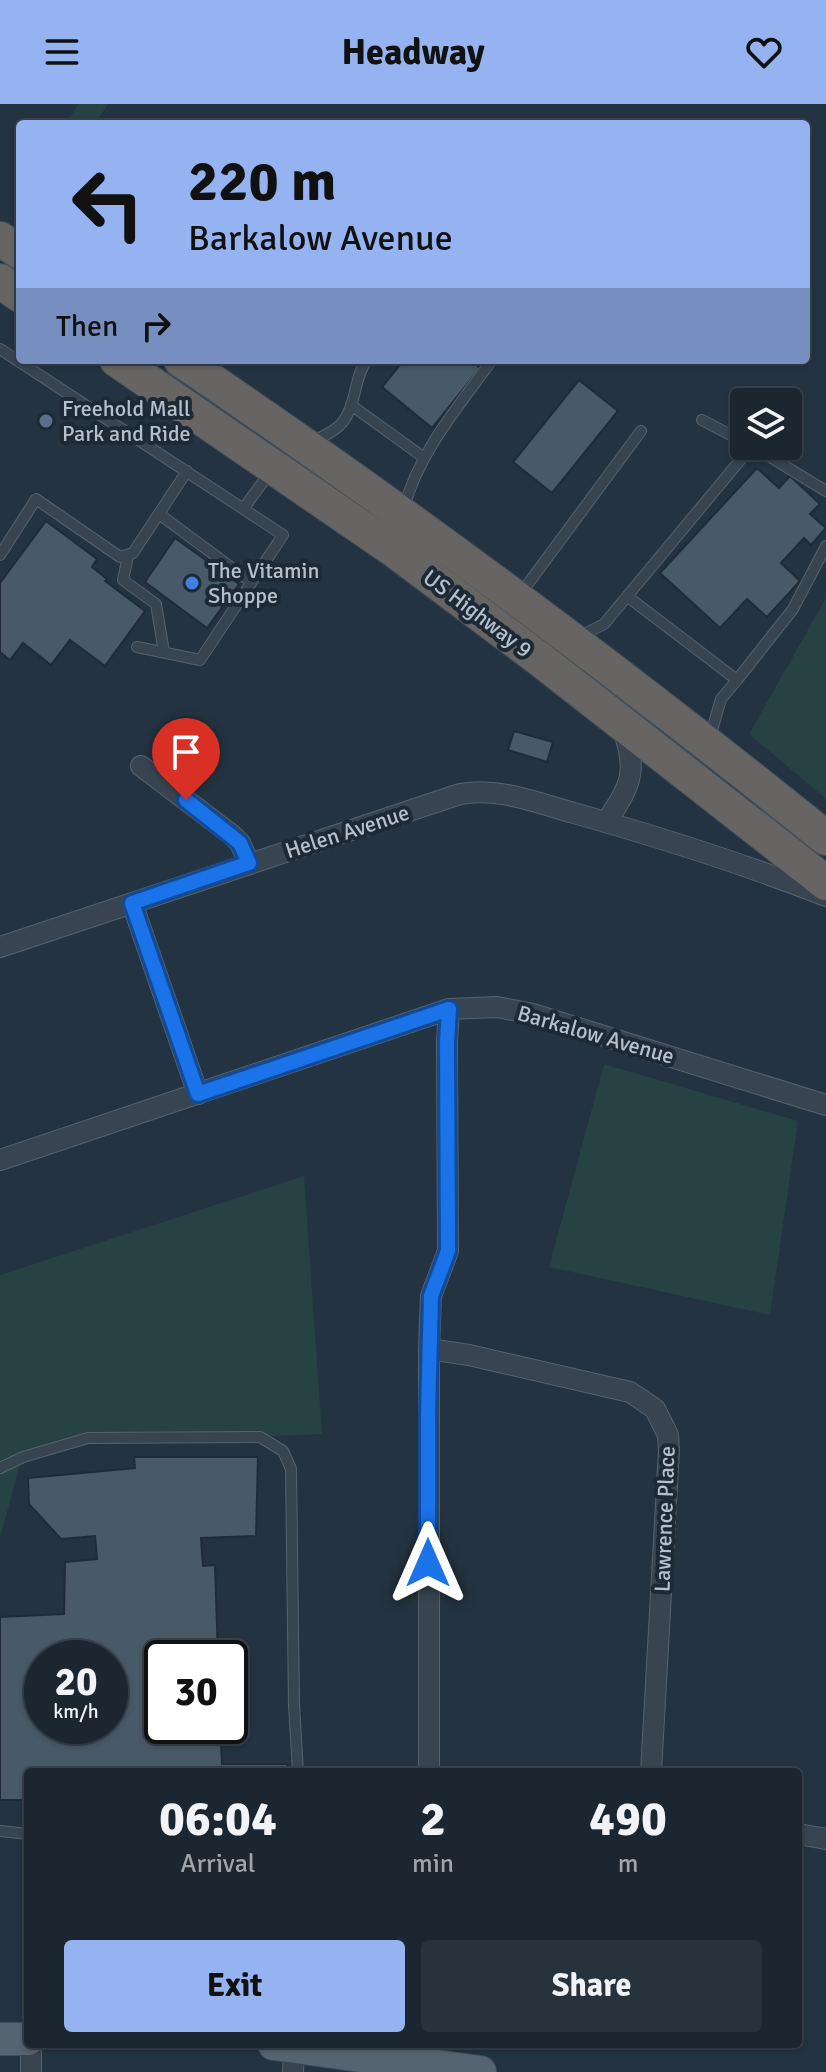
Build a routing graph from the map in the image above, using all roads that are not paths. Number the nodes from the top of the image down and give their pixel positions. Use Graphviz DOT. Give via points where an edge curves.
graph roads {
  1 [pos="23,364"];
  2 [pos="123,364"];
  3 [pos="187,364"];
  4 [pos="364,364"];
  5 [pos="489,364"];
  6 [pos="351,405"];
  7 [pos="702,420"];
  8 [pos="641,431"];
  9 [pos="730,435"];
  10 [pos="307,445"];
  11 [pos="423,457"];
  12 [pos="741,460"];
  13 [pos="775,460"];
  14 [pos="274,466"];
  15 [pos="187,471"];
  16 [pos="826,491"];
  17 [pos="243,509"];
  18 [pos="159,514"];
  19 [pos="402,514"];
  20 [pos="826,546"];
  21 [pos="0,555"];
  22 [pos="128,556"];
  23 [pos="251,582"];
  24 [pos="628,597"];
  25 [pos="518,598"];
  26 [pos="574,639"];
  27 [pos="137,647"];
  28 [pos="164,652"];
  29 [pos="737,680"];
  30 [pos="620,721"];
  31 [pos="708,743"];
  32 [pos="141,766"];
  33 [pos="606,822"];
  34 [pos="826,838"];
  35 [pos="249,863"];
  36 [pos="826,883"];
  37 [pos="826,896"];
  38 [pos="132,903"];
  39 [pos="0,947"];
  40 [pos="449,1009"];
  41 [pos="198,1094"];
  42 [pos="826,1105"];
  43 [pos="0,1160"];
  44 [pos="429,1349"];
  45 [pos="0,1468"];
  46 [pos="298,1768"];
  47 [pos="429,1768"];
  48 [pos="651,1768"];
  49 [pos="0,1831"];
  50 [pos="24,1834"];
  51 [pos="802,1835"];
  52 [pos="826,1839"];
  53 [pos="0,2039"];
  54 [pos="24,2041"];
  55 [pos="29,2048"];
  56 [pos="297,2054"];
  57 [pos="31,2072"];
  58 [pos="480,2072"];
  1 -- 15 [label="lane"];
  2 -- 14 [label="highway, US Highway 9"];
  3 -- 10 [label="highway, US Highway 9"];
  4 -- 6 [label="lane"];
  5 -- 11 [label="lane"];
  6 -- 10 [label="lane" via="340,425"];
  6 -- 11 [label="lane"];
  7 -- 9 [label="lane"];
  8 -- 25 [label="lane"];
  10 -- 19 [label="highway, US Highway 9"];
  11 -- 19 [label="lane"];
  12 -- 24 [label="lane"];
  13 -- 16 [label="lane"];
  14 -- 17 [label="lane"];
  14 -- 30 [label="highway, US Highway 9"];
  15 -- 17 [label="lane"];
  15 -- 18 [label="lane"];
  17 -- 23 [label="lane" via="283,535"];
  18 -- 22 [label="lane"];
  18 -- 23 [label="lane"];
  19 -- 25 [label="highway, US Highway 9"];
  20 -- 29 [label="lane" via="793,609"];
  21 -- 22 [label="lane" via="36,499 120,557"];
  22 -- 28 [label="lane" via="123,580 156,604"];
  23 -- 28 [label="lane" via="200,660"];
  24 -- 26 [label="lane" via="604,624"];
  24 -- 29 [label="lane"];
  25 -- 26 [label="highway, US Highway 9"];
  26 -- 31 [label="highway, US Highway 9"];
  27 -- 28 [label="lane"];
  29 -- 31 [label="lane" via="721,699"];
  30 -- 33 [label="street" via="633,771"];
  30 -- 36 [label="highway, US Highway 9"];
  31 -- 34 [label="highway, US Highway 9"];
  32 -- 35 [label="street" via="232,835"];
  33 -- 35 [label="street, Helen Avenue" via="511,795 475,792"];
  33 -- 37 [label="street, Helen Avenue"];
  35 -- 38 [label="street, Helen Avenue"];
  38 -- 39 [label="street, Helen Avenue"];
  38 -- 41 [label="street"];
  40 -- 41 [label="street, Barkalow Avenue"];
  40 -- 42 [label="street, Barkalow Avenue" via="524,1012"];
  40 -- 44 [label="street" via="448,1251 431,1296"];
  41 -- 43 [label="street, Barkalow Avenue"];
  44 -- 47 [label="street"];
  44 -- 48 [label="street, Lawrence Place" via="630,1392 663,1421 669,1450"];
  45 -- 46 [label="lane" via="88,1438 260,1437 283,1451 291,1469"];
  49 -- 50 [label="lane"];
  51 -- 52 [label="street"];
  53 -- 54 [label="main road"];
  55 -- 57 [label="street"];
  56 -- 58 [label="main road"];
}
